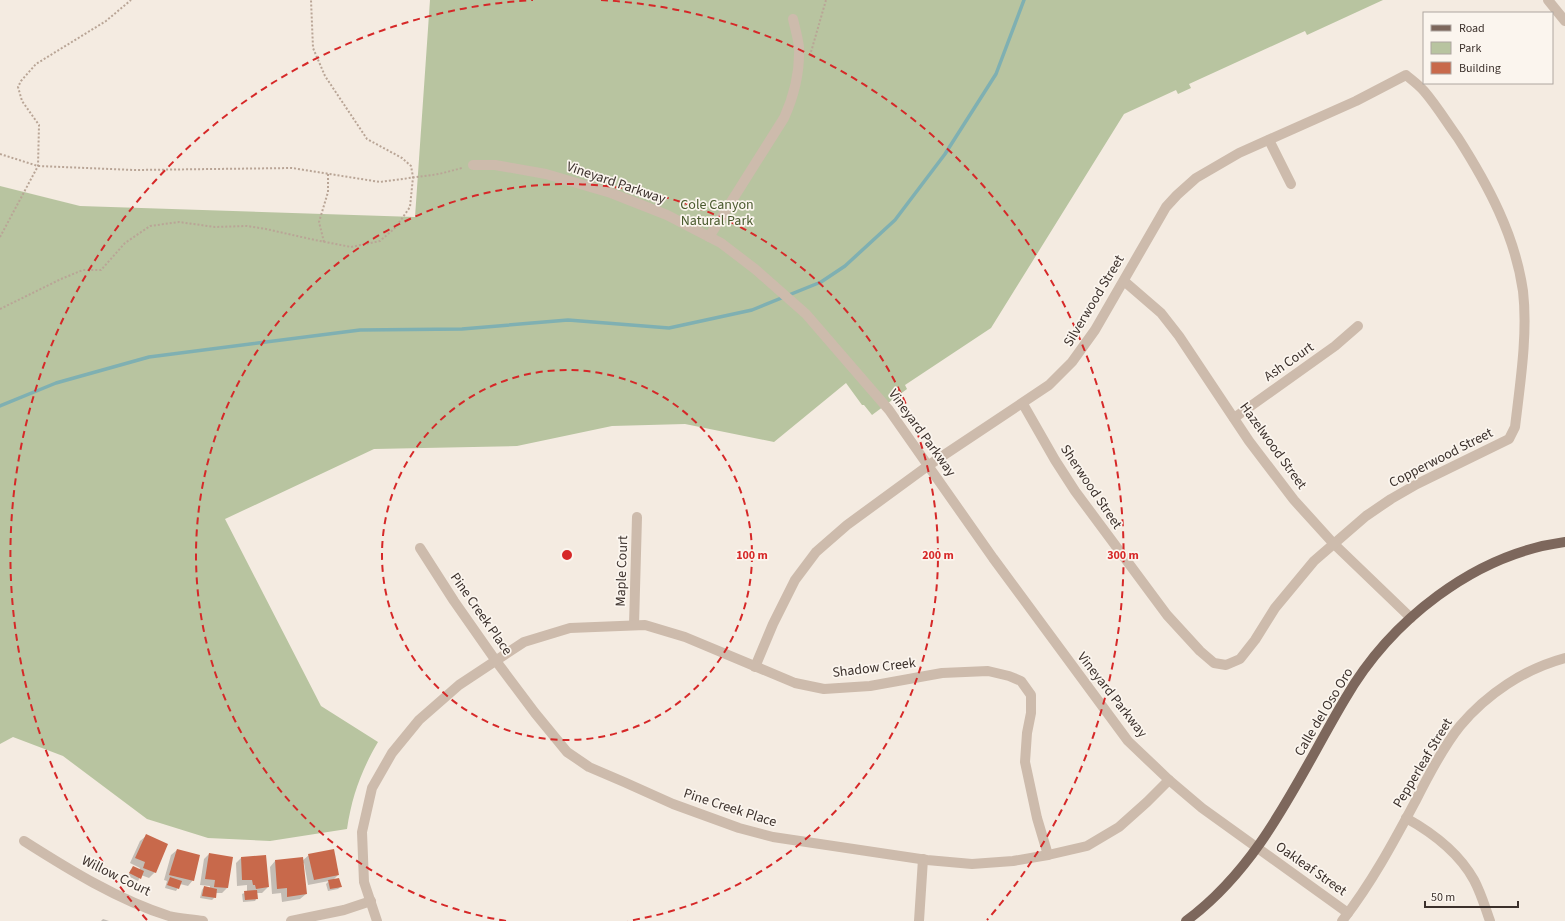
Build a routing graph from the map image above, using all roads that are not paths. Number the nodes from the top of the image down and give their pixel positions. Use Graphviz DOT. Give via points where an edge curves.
graph roads {
  1 [pos="1548,0"];
  2 [pos="793,19"];
  3 [pos="1565,21"];
  4 [pos="1406,75"];
  5 [pos="1269,140"];
  6 [pos="473,165"];
  7 [pos="1291,184"];
  8 [pos="709,237"];
  9 [pos="1124,280"];
  10 [pos="1358,326"];
  11 [pos="1023,404"];
  12 [pos="1234,418"];
  13 [pos="929,465"];
  14 [pos="638,517"];
  15 [pos="1565,542"];
  16 [pos="1333,543"];
  17 [pos="420,548"];
  18 [pos="1411,618"];
  19 [pos="634,625"];
  20 [pos="1565,658"];
  21 [pos="496,660"];
  22 [pos="1226,665"];
  23 [pos="755,667"];
  24 [pos="1168,780"];
  25 [pos="1406,818"];
  26 [pos="24,840"];
  27 [pos="1257,849"];
  28 [pos="1048,855"];
  29 [pos="923,859"];
  30 [pos="371,901"];
  31 [pos="1345,917"];
  32 [pos="203,921"];
  33 [pos="292,921"];
  34 [pos="377,921"];
  35 [pos="919,921"];
  36 [pos="1186,921"];
  37 [pos="1490,921"];
  1 -- 3 [label="street"];
  2 -- 8 [label="street" via="798,46 797,78 792,99 784,118"];
  4 -- 5 [label="street, Silverwood Street" via="1356,101"];
  4 -- 16 [label="street, Copperwood Street" via="1424,90 1472,160 1505,224 1516,258 1523,291 1524,329 1515,427 1509,439 1391,499"];
  5 -- 7 [label="street"];
  5 -- 9 [label="street, Silverwood Street" via="1239,153 1196,178 1177,195 1166,207"];
  6 -- 8 [label="street, Vineyard Parkway" via="495,165 546,174 611,193 667,215"];
  8 -- 13 [label="street, Vineyard Parkway" via="755,269 806,314 890,410"];
  9 -- 11 [label="street, Silverwood Street" via="1095,330 1072,362 1049,385"];
  9 -- 12 [label="street, Hazelwood Street" via="1161,313"];
  10 -- 12 [label="street, Ash Court" via="1335,346"];
  11 -- 13 [label="street, Silverwood Street"];
  11 -- 22 [label="street, Sherwood Street" via="1075,491 1167,615 1200,651 1214,662"];
  12 -- 16 [label="street, Hazelwood Street" via="1294,500"];
  13 -- 23 [label="street, Silverwood Street" via="847,525 816,552 794,580"];
  13 -- 24 [label="street, Vineyard Parkway" via="992,558 1128,741"];
  14 -- 19 [label="street, Maple Court"];
  15 -- 18 [label="main road, Calle del Oso Oro" via="1523,552 1492,563 1439,595"];
  16 -- 18 [label="street, Hazelwood Street"];
  16 -- 22 [label="street, Copperwood Street" via="1314,561 1275,608 1240,659"];
  17 -- 21 [label="street, Pine Creek Place"];
  18 -- 27 [label="main road, Calle del Oso Oro" via="1386,643 1346,698 1291,797"];
  19 -- 21 [label="street, Shadow Creek" via="570,628 524,642"];
  19 -- 23 [label="street, Shadow Creek" via="645,625 686,637"];
  20 -- 25 [label="street, Pepperleaf Street" via="1549,662 1509,682 1474,711 1459,727"];
  21 -- 29 [label="street, Pine Creek Place" via="567,752 589,767 673,804 739,828 766,835"];
  21 -- 30 [label="street, Shadow Creek" via="459,686 419,720 392,753 372,788 362,832 364,882"];
  23 -- 28 [label="street, Shadow Creek" via="795,683 824,689 870,686 942,674 988,671 1021,681 1031,695 1026,762 1037,818"];
  24 -- 27 [label="street, Vineyard Parkway"];
  24 -- 28 [label="street, Pine Creek Place" via="1119,827 1087,846"];
  25 -- 31 [label="street, Pepperleaf Street" via="1379,868"];
  25 -- 37 [label="street" via="1424,828 1464,866 1479,891"];
  26 -- 32 [label="street, Willow Court" via="63,866 126,898 170,916"];
  27 -- 31 [label="street, Oakleaf Street"];
  27 -- 36 [label="main road, Calle del Oso Oro" via="1240,871"];
  28 -- 29 [label="street, Pine Creek Place" via="972,864"];
  29 -- 35 [label="street"];
  30 -- 33 [label="street" via="344,910"];
  30 -- 34 [label="street, Shadow Creek"];
}
